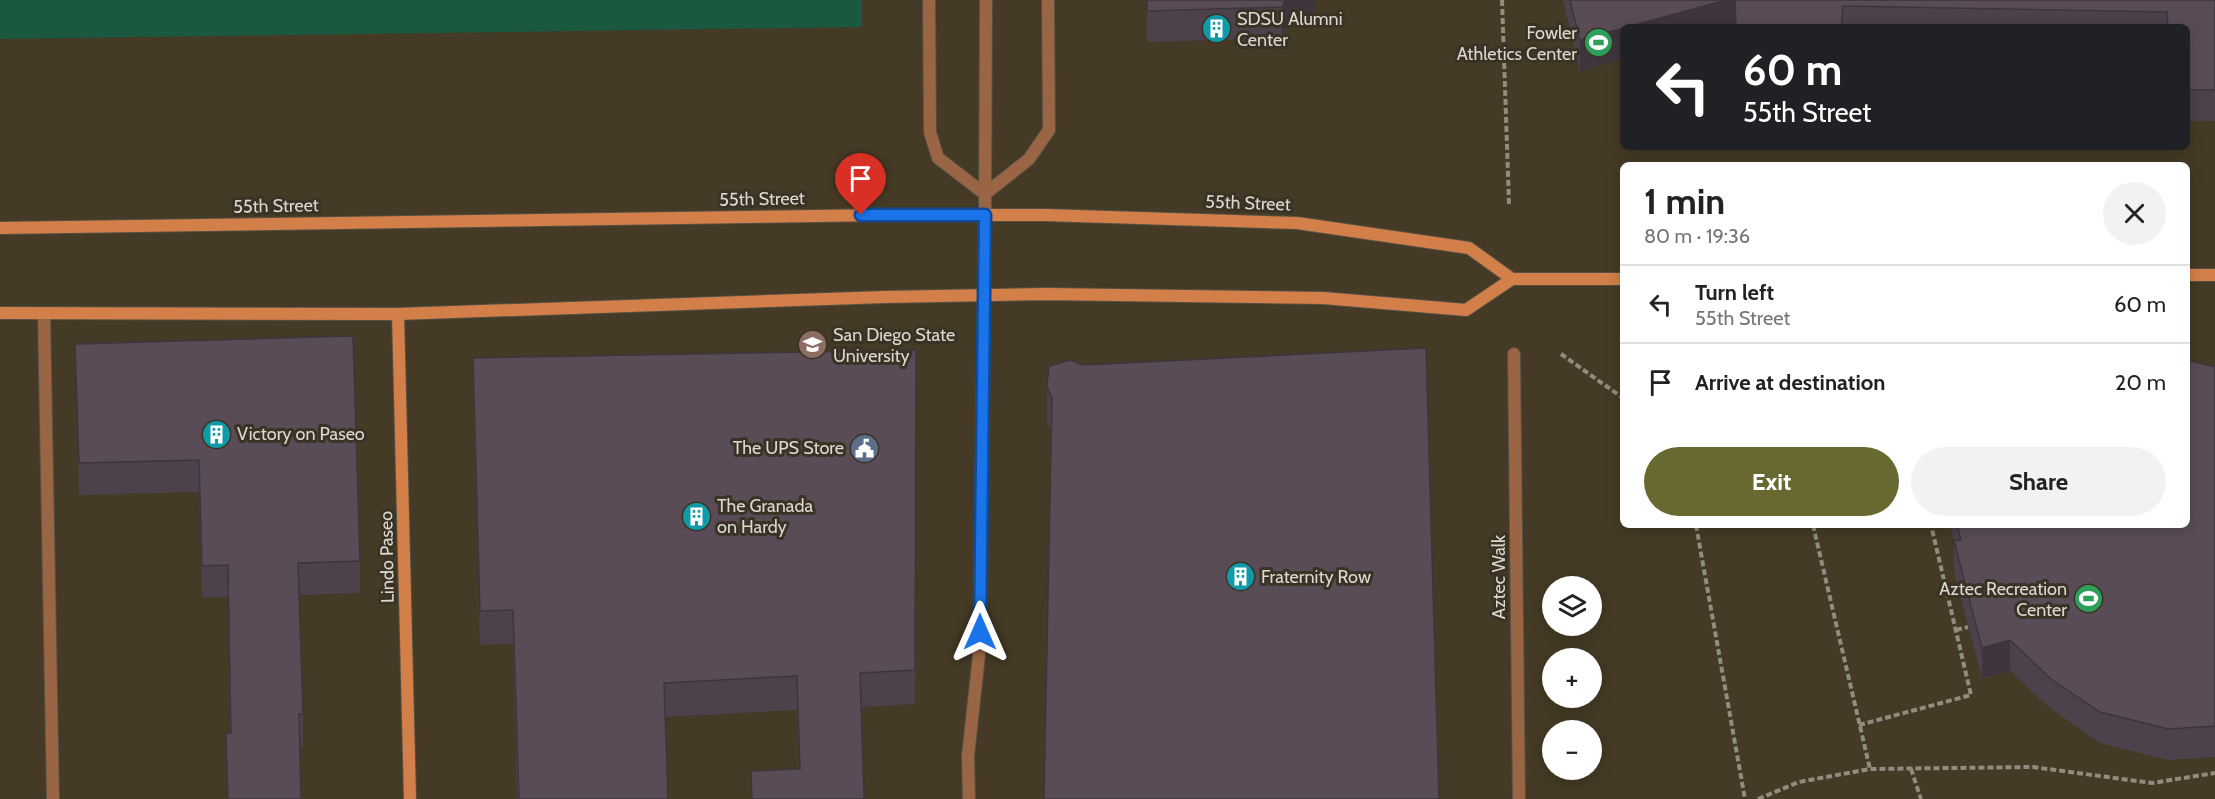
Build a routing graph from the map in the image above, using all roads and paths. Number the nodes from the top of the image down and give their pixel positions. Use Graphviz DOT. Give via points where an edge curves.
graph roads {
  1 [pos="929,0"];
  2 [pos="986,0"];
  3 [pos="1047,0"];
  4 [pos="1502,0"];
  5 [pos="985,194"];
  6 [pos="1509,204"];
  7 [pos="985,215"];
  8 [pos="0,228"];
  9 [pos="2190,275"];
  10 [pos="2215,275"];
  11 [pos="1512,279"];
  12 [pos="1620,279"];
  13 [pos="985,296"];
  14 [pos="0,313"];
  15 [pos="44,314"];
  16 [pos="398,314"];
  17 [pos="1514,354"];
  18 [pos="1561,354"];
  19 [pos="1620,396"];
  20 [pos="1697,528"];
  21 [pos="1814,528"];
  22 [pos="1932,528"];
  23 [pos="1968,627"];
  24 [pos="1956,630"];
  25 [pos="1859,725"];
  26 [pos="1870,769"];
  27 [pos="1911,769"];
  28 [pos="2215,773"];
  29 [pos="53,799"];
  30 [pos="410,799"];
  31 [pos="969,799"];
  32 [pos="1519,799"];
  33 [pos="1745,799"];
  34 [pos="1758,799"];
  35 [pos="1921,799"];
  1 -- 5 [label="street" via="930,132 938,158"];
  2 -- 5 [label="street"];
  3 -- 5 [label="street" via="1048,130 1029,159"];
  4 -- 6 [label="path"];
  5 -- 7 [label="street"];
  7 -- 8 [label="street, 55th Street"];
  7 -- 11 [label="street, 55th Street" via="1297,223 1469,248"];
  7 -- 13 [label="street"];
  9 -- 10 [label="street"];
  11 -- 12 [label="street"];
  11 -- 13 [label="street" via="1466,310 1323,298"];
  13 -- 16 [label="street"];
  13 -- 31 [label="street" via="980,655 968,756"];
  14 -- 15 [label="street"];
  15 -- 16 [label="street"];
  15 -- 29 [label="street"];
  16 -- 30 [label="street, Lindo Paseo"];
  17 -- 32 [label="street, Aztec Walk"];
  18 -- 19 [label="path"];
  20 -- 33 [label="path"];
  21 -- 25 [label="path"];
  22 -- 24 [label="path"];
  23 -- 24 [label="path"];
  24 -- 25 [label="path" via="1971,694"];
  25 -- 26 [label="path"];
  26 -- 27 [label="path"];
  26 -- 34 [label="path" via="1798,782"];
  27 -- 28 [label="path" via="2033,767 2152,783"];
  27 -- 35 [label="path"];
}
